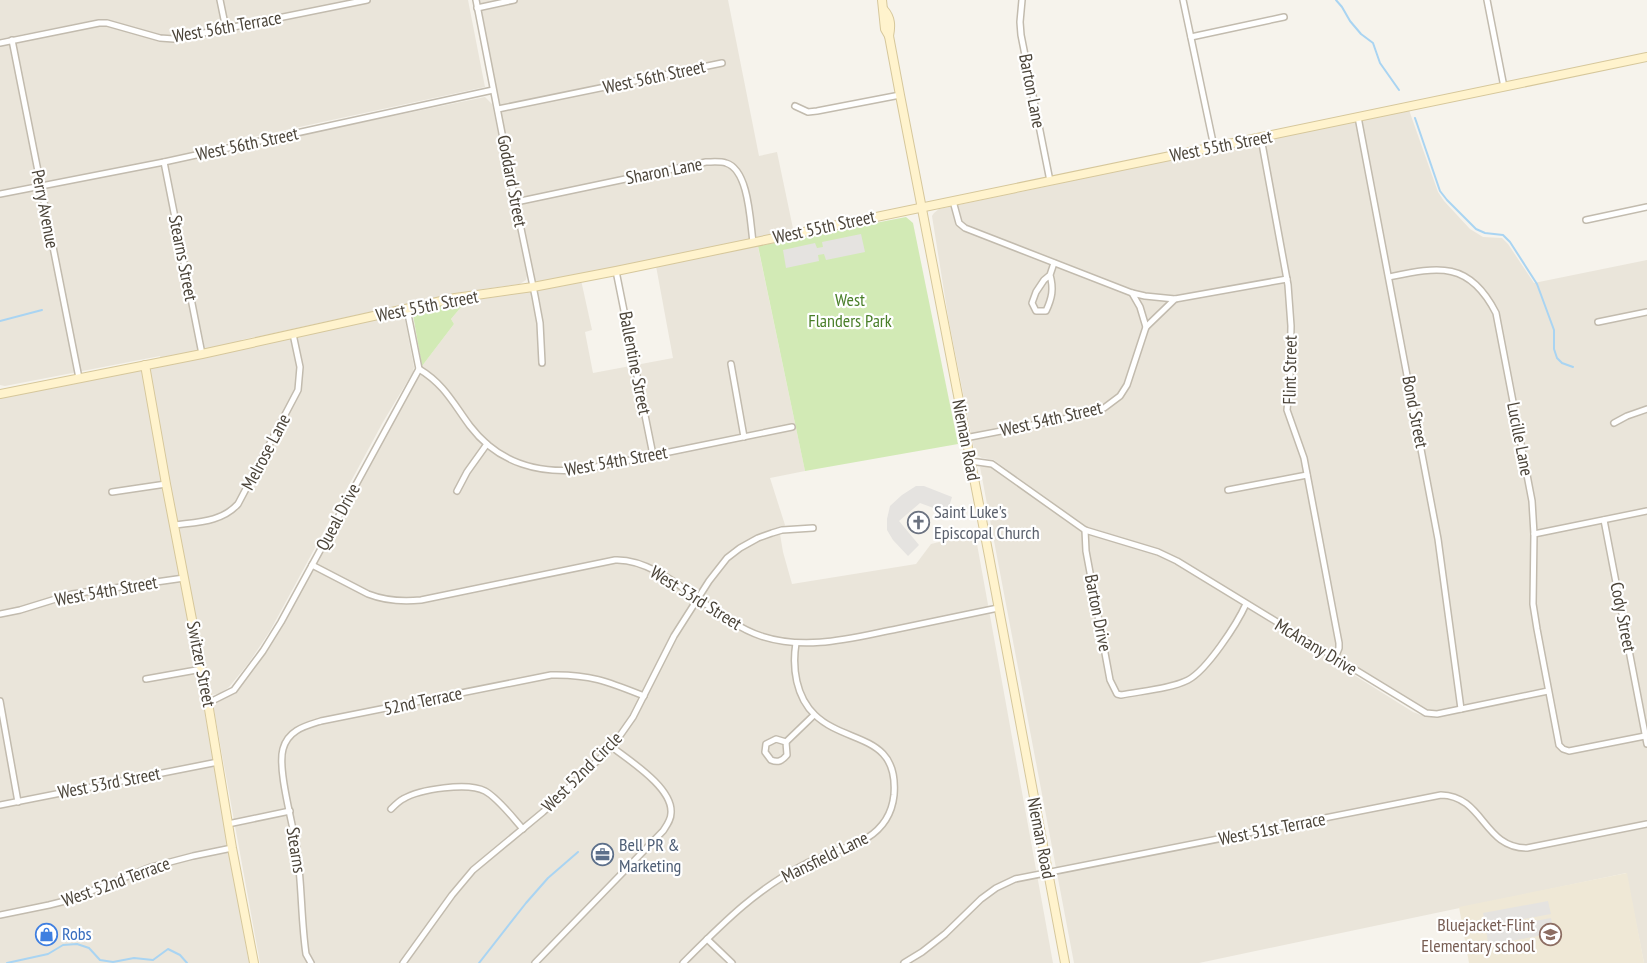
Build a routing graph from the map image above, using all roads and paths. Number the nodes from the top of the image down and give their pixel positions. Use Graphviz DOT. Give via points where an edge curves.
graph roads {
  1 [pos="220,0"];
  2 [pos="367,0"];
  3 [pos="476,0"];
  4 [pos="514,0"];
  5 [pos="882,0"];
  6 [pos="1022,0"];
  7 [pos="1183,0"];
  8 [pos="1487,0"];
  9 [pos="478,8"];
  10 [pos="1284,17"];
  11 [pos="226,29"];
  12 [pos="1191,37"];
  13 [pos="12,40"];
  14 [pos="0,43"];
  15 [pos="1647,57"];
  16 [pos="722,63"];
  17 [pos="1504,86"];
  18 [pos="493,90"];
  19 [pos="900,95"];
  20 [pos="795,106"];
  21 [pos="498,109"];
  22 [pos="1358,117"];
  23 [pos="1261,138"];
  24 [pos="1214,147"];
  25 [pos="164,162"];
  26 [pos="1050,181"];
  27 [pos="41,187"];
  28 [pos="0,194"];
  29 [pos="953,201"];
  30 [pos="516,202"];
  31 [pos="922,206"];
  32 [pos="1647,207"];
  33 [pos="1586,220"];
  34 [pos="753,242"];
  35 [pos="1054,263"];
  36 [pos="616,271"];
  37 [pos="1050,275"];
  38 [pos="1389,277"];
  39 [pos="1287,279"];
  40 [pos="533,287"];
  41 [pos="1132,293"];
  42 [pos="1175,299"];
  43 [pos="407,309"];
  44 [pos="1647,312"];
  45 [pos="1598,322"];
  46 [pos="1146,327"];
  47 [pos="293,334"];
  48 [pos="202,354"];
  49 [pos="542,363"];
  50 [pos="731,364"];
  51 [pos="145,365"];
  52 [pos="419,369"];
  53 [pos="79,378"];
  54 [pos="0,394"];
  55 [pos="1647,410"];
  56 [pos="1614,423"];
  57 [pos="792,427"];
  58 [pos="744,436"];
  59 [pos="965,438"];
  60 [pos="487,444"];
  61 [pos="652,455"];
  62 [pos="970,461"];
  63 [pos="1307,475"];
  64 [pos="166,484"];
  65 [pos="1228,490"];
  66 [pos="458,491"];
  67 [pos="112,492"];
  68 [pos="1647,511"];
  69 [pos="1604,520"];
  70 [pos="175,525"];
  71 [pos="813,528"];
  72 [pos="1085,530"];
  73 [pos="1534,534"];
  74 [pos="312,565"];
  75 [pos="184,578"];
  76 [pos="698,599"];
  77 [pos="1246,604"];
  78 [pos="998,608"];
  79 [pos="0,614"];
  80 [pos="796,643"];
  81 [pos="1335,658"];
  82 [pos="202,669"];
  83 [pos="146,679"];
  84 [pos="1548,691"];
  85 [pos="644,696"];
  86 [pos="0,701"];
  87 [pos="208,703"];
  88 [pos="1461,709"];
  89 [pos="814,715"];
  90 [pos="1645,736"];
  91 [pos="288,738"];
  92 [pos="786,742"];
  93 [pos="1647,744"];
  94 [pos="612,747"];
  95 [pos="218,762"];
  96 [pos="18,802"];
  97 [pos="0,805"];
  98 [pos="391,809"];
  99 [pos="290,811"];
  100 [pos="228,824"];
  101 [pos="1647,824"];
  102 [pos="523,829"];
  103 [pos="232,848"];
  104 [pos="1048,874"];
  105 [pos="0,915"];
  106 [pos="707,939"];
  107 [pos="254,963"];
  108 [pos="311,963"];
  109 [pos="403,963"];
  110 [pos="535,963"];
  111 [pos="683,963"];
  112 [pos="732,963"];
  113 [pos="904,963"];
  114 [pos="1065,963"];
  1 -- 11 [label="street"];
  2 -- 11 [label="street, West 56th Terrace"];
  3 -- 9 [label="street, Goddard Street"];
  4 -- 9 [label="street"];
  5 -- 19 [label="street, Nieman Road"];
  6 -- 26 [label="street, Barton Lane" via="1021,35"];
  7 -- 12 [label="street"];
  8 -- 17 [label="street"];
  9 -- 18 [label="street, Goddard Street"];
  10 -- 12 [label="street"];
  11 -- 13 [label="street, West 56th Terrace" via="167,39 99,23"];
  12 -- 24 [label="street"];
  13 -- 14 [label="street, West 56th Terrace"];
  13 -- 27 [label="street, Perry Avenue"];
  15 -- 17 [label="street, West 55th Street"];
  16 -- 21 [label="street, West 56th Street"];
  17 -- 22 [label="street, West 55th Street"];
  18 -- 21 [label="street, Goddard Street"];
  18 -- 25 [label="street, West 56th Street"];
  19 -- 20 [label="street" via="808,112"];
  19 -- 31 [label="street, Nieman Road"];
  21 -- 30 [label="street, Goddard Street"];
  22 -- 23 [label="street, West 55th Street"];
  22 -- 38 [label="street, Bond Street"];
  23 -- 24 [label="street, West 55th Street"];
  23 -- 39 [label="street, Flint Street"];
  24 -- 26 [label="street, West 55th Street"];
  25 -- 27 [label="street, West 56th Street"];
  25 -- 48 [label="street, Stearns Street"];
  26 -- 29 [label="street, West 55th Street"];
  27 -- 28 [label="street, West 56th Street"];
  27 -- 53 [label="street, Perry Avenue"];
  29 -- 31 [label="street, West 55th Street"];
  29 -- 35 [label="street" via="959,223 965,228"];
  30 -- 34 [label="street, Sharon Lane" via="706,162 725,162 736,168 743,181"];
  30 -- 40 [label="street, Goddard Street"];
  31 -- 34 [label="street, West 55th Street"];
  31 -- 59 [label="street, Nieman Road"];
  32 -- 33 [label="street"];
  34 -- 36 [label="street, West 55th Street"];
  35 -- 37 [label="street"];
  35 -- 41 [label="street"];
  36 -- 40 [label="street, West 55th Street"];
  36 -- 61 [label="street, Ballentine Street"];
  37 -- 37 [label="street" via="1032,303 1036,311 1046,311 1051,301"];
  38 -- 73 [label="street, Lucille Lane" via="1442,269 1475,284 1490,302 1504,351 1532,501"];
  38 -- 88 [label="street, Bond Street" via="1438,539"];
  39 -- 42 [label="street"];
  39 -- 63 [label="street, Flint Street" via="1291,326 1287,410"];
  40 -- 43 [label="street, West 55th Street" via="455,298"];
  40 -- 49 [label="street, Goddard Street" via="540,323"];
  41 -- 42 [label="street"];
  41 -- 46 [label="street"];
  42 -- 46 [label="street, West 54th Street"];
  43 -- 47 [label="street, West 55th Street"];
  43 -- 52 [label="street"];
  44 -- 45 [label="street"];
  46 -- 59 [label="street, West 54th Street" via="1127,385 1111,404 1095,412"];
  47 -- 48 [label="street, West 55th Street"];
  47 -- 70 [label="street, Melrose Lane" via="300,367 298,390 238,504 216,519"];
  48 -- 51 [label="street, West 55th Street"];
  50 -- 58 [label="street"];
  51 -- 53 [label="street, West 55th Street"];
  51 -- 64 [label="street, Switzer Street"];
  52 -- 60 [label="street, West 54th Street" via="451,397 471,428"];
  52 -- 74 [label="street, Queal Drive"];
  53 -- 54 [label="street, West 55th Street"];
  55 -- 56 [label="street"];
  57 -- 58 [label="street, West 54th Street"];
  58 -- 61 [label="street, West 54th Street"];
  59 -- 62 [label="street, Nieman Road"];
  60 -- 61 [label="street, West 54th Street" via="533,468 557,471 586,469"];
  60 -- 66 [label="street"];
  62 -- 72 [label="street, McAnany Drive" via="992,464"];
  62 -- 78 [label="street, Nieman Road"];
  63 -- 65 [label="street"];
  63 -- 81 [label="street, Flint Street" via="1340,648"];
  64 -- 67 [label="street"];
  64 -- 70 [label="street, Switzer Street"];
  68 -- 69 [label="street"];
  69 -- 73 [label="street"];
  69 -- 90 [label="street, Cody Street"];
  70 -- 75 [label="street, Switzer Street"];
  71 -- 76 [label="street, West 52nd Circle" via="772,532 740,548 715,572"];
  72 -- 77 [label="street, McAnany Drive" via="1158,552"];
  72 -- 77 [label="street, Barton Drive" via="1110,680 1121,696 1174,685 1194,677 1232,629"];
  73 -- 84 [label="street, Lucille Lane" via="1533,604"];
  74 -- 76 [label="street, West 53rd Street" via="377,598 401,602 624,560 652,568"];
  74 -- 87 [label="street, Queal Drive" via="244,677 234,690"];
  75 -- 79 [label="street, West 54th Street" via="72,594"];
  75 -- 82 [label="street, Switzer Street"];
  76 -- 80 [label="street, West 53rd Street" via="747,630"];
  76 -- 85 [label="street, West 52nd Circle" via="674,636"];
  77 -- 81 [label="street, McAnany Drive"];
  78 -- 80 [label="street, West 53rd Street" via="830,642"];
  78 -- 104 [label="street, Nieman Road"];
  80 -- 89 [label="street, Mansfield Lane" via="796,678"];
  81 -- 88 [label="street, McAnany Drive" via="1426,713"];
  82 -- 83 [label="street"];
  82 -- 87 [label="street, Switzer Street"];
  84 -- 88 [label="street, McAnany Drive"];
  84 -- 90 [label="street" via="1559,745 1563,749 1568,751"];
  85 -- 91 [label="street, 52nd Terrace" via="596,678 562,674 321,721 296,730"];
  85 -- 94 [label="street, West 52nd Circle"];
  86 -- 96 [label="street"];
  87 -- 95 [label="street, Switzer Street"];
  89 -- 92 [label="street"];
  89 -- 106 [label="street, Mansfield Lane" via="828,725 870,743 884,755 895,785 889,815 875,834 808,863 768,886 729,916"];
  90 -- 93 [label="street, Cody Street"];
  91 -- 99 [label="street, Stearns" via="283,747 282,764"];
  92 -- 92 [label="street" via="776,739 769,742 765,752 768,758 774,762 784,758"];
  94 -- 102 [label="street, West 52nd Circle"];
  94 -- 110 [label="street" via="664,790 670,802 669,822"];
  95 -- 96 [label="street, West 53rd Street"];
  95 -- 100 [label="street, Switzer Street"];
  96 -- 97 [label="street, West 53rd Street"];
  98 -- 102 [label="street" via="414,795 450,787 474,787 490,794"];
  99 -- 100 [label="street"];
  99 -- 108 [label="street, Stearns" via="301,882 304,946"];
  100 -- 103 [label="street, Switzer Street"];
  101 -- 104 [label="street, West 51st Terrace" via="1518,848 1502,842 1469,804 1441,795"];
  102 -- 109 [label="street, West 52nd Circle" via="462,882"];
  103 -- 105 [label="street, West 52nd Terrace" via="151,867 49,906"];
  103 -- 107 [label="street, Switzer Street"];
  104 -- 113 [label="street, West 51st Terrace" via="1015,879 996,888 945,934"];
  104 -- 114 [label="street, Nieman Road"];
  106 -- 111 [label="street, Mansfield Lane"];
  106 -- 112 [label="street"];
}
